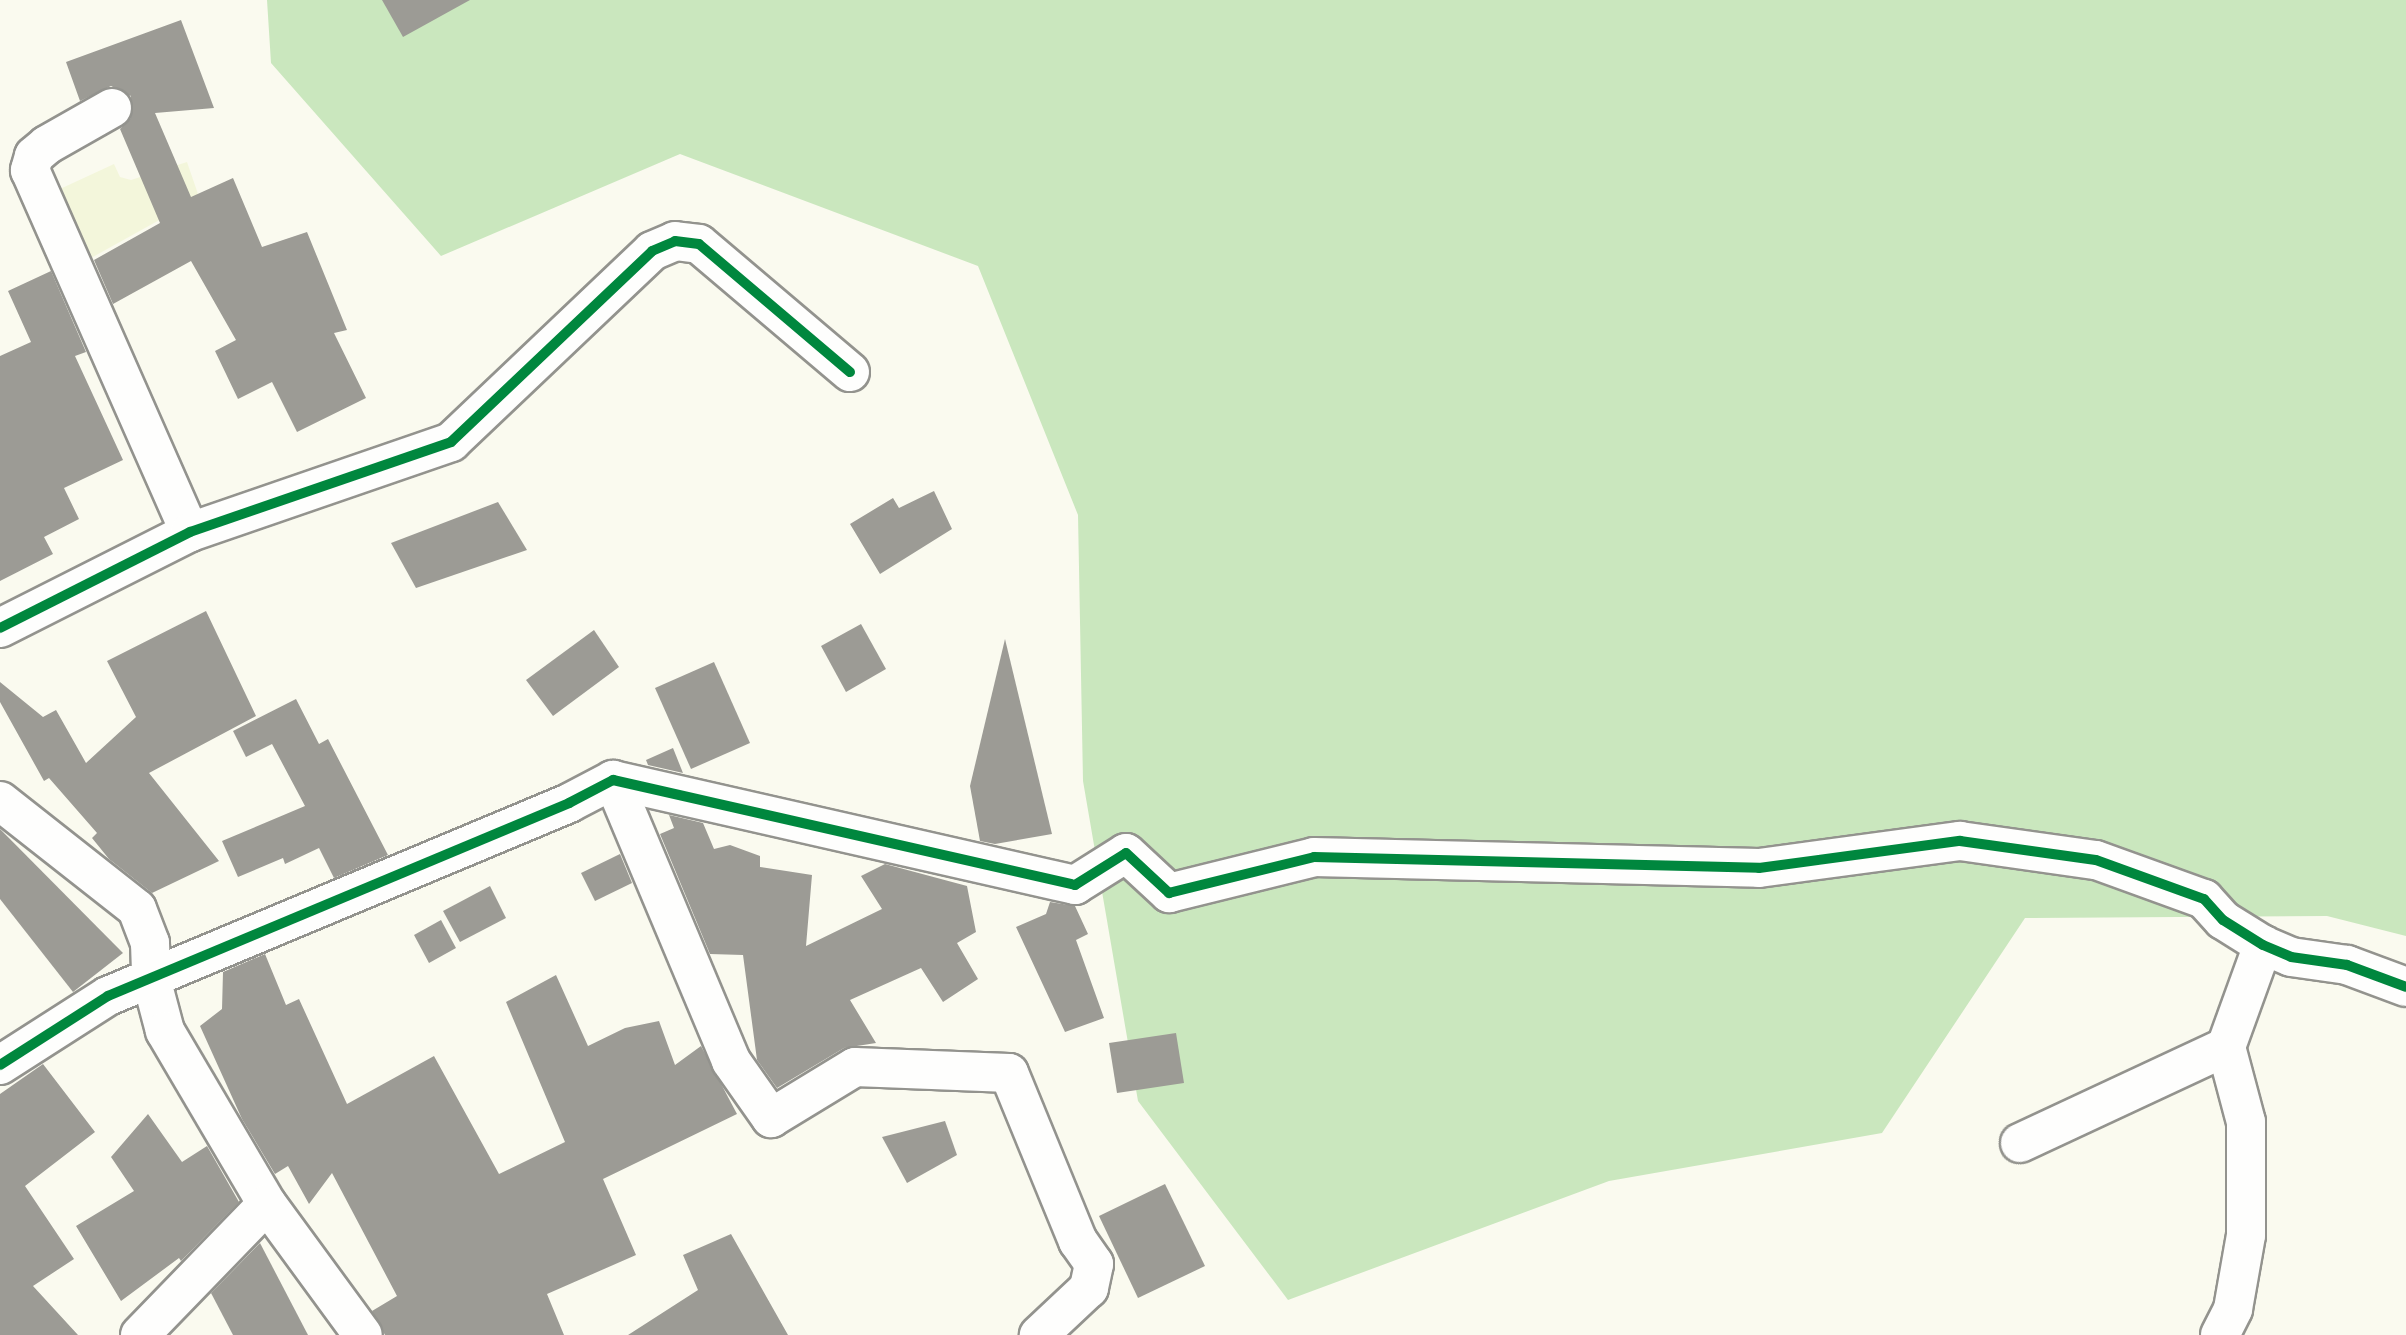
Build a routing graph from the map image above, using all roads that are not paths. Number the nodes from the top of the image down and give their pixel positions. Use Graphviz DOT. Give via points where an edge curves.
graph roads {
  1 [pos="112,108"];
  2 [pos="850,372"];
  3 [pos="190,532"];
  4 [pos="0,628"];
  5 [pos="613,780"];
  6 [pos="0,801"];
  7 [pos="2263,945"];
  8 [pos="151,978"];
  9 [pos="2406,987"];
  10 [pos="2226,1047"];
  11 [pos="0,1065"];
  12 [pos="2020,1143"];
  13 [pos="267,1204"];
  14 [pos="140,1335"];
  15 [pos="363,1335"];
  16 [pos="1039,1335"];
  17 [pos="2220,1335"];
  1 -- 3 [label="street" via="47,145 34,156 30,170"];
  2 -- 3 [label="street" via="699,244 675,241 652,251 451,442"];
  3 -- 4 [label="street"];
  5 -- 7 [label="street" via="1051,882 1075,885 1126,853 1169,893 1314,857 1759,868 1960,841 2096,860 2204,899 2223,920"];
  5 -- 8 [label="street"];
  5 -- 16 [label="street" via="731,1061 771,1118 855,1067 1009,1073 1078,1241 1094,1264 1089,1288"];
  6 -- 8 [label="street" via="137,909 150,943"];
  7 -- 9 [label="street" via="2291,957 2347,965"];
  7 -- 10 [label="street"];
  8 -- 11 [label="street" via="79,1011"];
  8 -- 13 [label="street" via="165,1031"];
  10 -- 12 [label="street"];
  10 -- 17 [label="street" via="2246,1122 2246,1235 2233,1309"];
  13 -- 14 [label="street"];
  13 -- 15 [label="street"];
}
